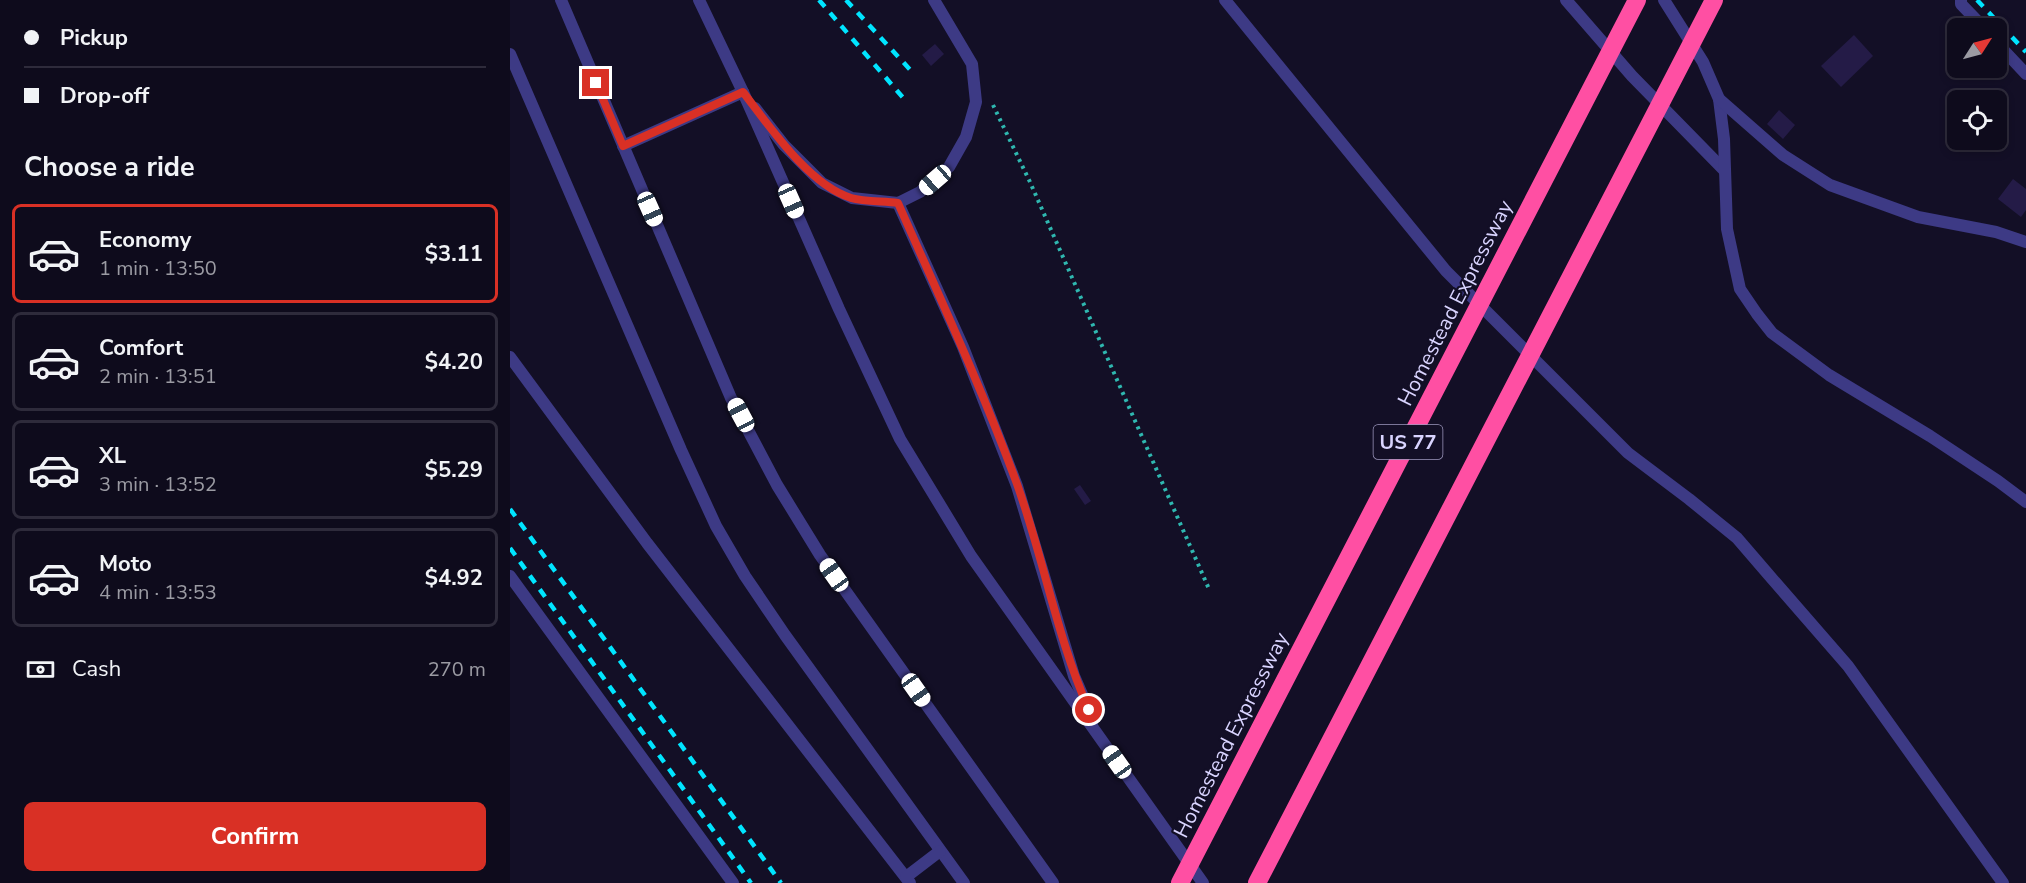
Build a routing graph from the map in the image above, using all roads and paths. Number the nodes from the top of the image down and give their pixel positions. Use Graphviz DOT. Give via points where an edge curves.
graph roads {
  1 [pos="561,0"];
  2 [pos="699,0"];
  3 [pos="934,0"];
  4 [pos="1225,0"];
  5 [pos="1566,0"];
  6 [pos="1637,0"];
  7 [pos="1665,0"];
  8 [pos="1714,0"];
  9 [pos="1961,0"];
  10 [pos="1974,18"];
  11 [pos="510,54"];
  12 [pos="2007,54"];
  13 [pos="2026,74"];
  14 [pos="743,92"];
  15 [pos="988,96"];
  16 [pos="1719,99"];
  17 [pos="623,146"];
  18 [pos="1725,171"];
  19 [pos="898,203"];
  20 [pos="2026,242"];
  21 [pos="510,357"];
  22 [pos="2026,502"];
  23 [pos="510,576"];
  24 [pos="1209,589"];
  25 [pos="1104,745"];
  26 [pos="940,851"];
  27 [pos="908,880"];
  28 [pos="733,883"];
  29 [pos="964,883"];
  30 [pos="1053,883"];
  31 [pos="1180,883"];
  32 [pos="1203,883"];
  33 [pos="1257,883"];
  34 [pos="2003,883"];
  1 -- 17 [label="lane"];
  2 -- 14 [label="lane"];
  3 -- 19 [label="lane" via="972,64 976,102 966,137 949,167 920,192"];
  4 -- 34 [label="lane" via="1446,271 1629,453 1737,538 1848,666"];
  5 -- 18 [label="lane" via="1632,76"];
  6 -- 31 [label="highway, Homestead Expressway / US 77, bridge"];
  7 -- 16 [label="lane" via="1703,62"];
  8 -- 33 [label="highway, US 77, bridge"];
  9 -- 10 [label="lane"];
  11 -- 26 [label="lane" via="716,526 785,635"];
  12 -- 13 [label="lane"];
  14 -- 17 [label="lane"];
  14 -- 19 [label="lane" via="784,145 822,183 852,198"];
  14 -- 25 [label="lane" via="900,439 971,556"];
  15 -- 24 [label="path" via="1030,182"];
  16 -- 18 [label="lane"];
  16 -- 20 [label="lane" via="1783,155 1830,184 1918,217"];
  17 -- 30 [label="lane" via="731,398 777,485 820,555"];
  18 -- 22 [label="lane" via="1727,229 1740,290 1772,333 1829,375 1930,436"];
  19 -- 25 [label="lane" via="963,347 1017,486 1074,676"];
  21 -- 27 [label="lane" via="647,543"];
  23 -- 28 [label="lane"];
  25 -- 32 [label="lane"];
  26 -- 27 [label="lane"];
  26 -- 29 [label="lane"];
}
